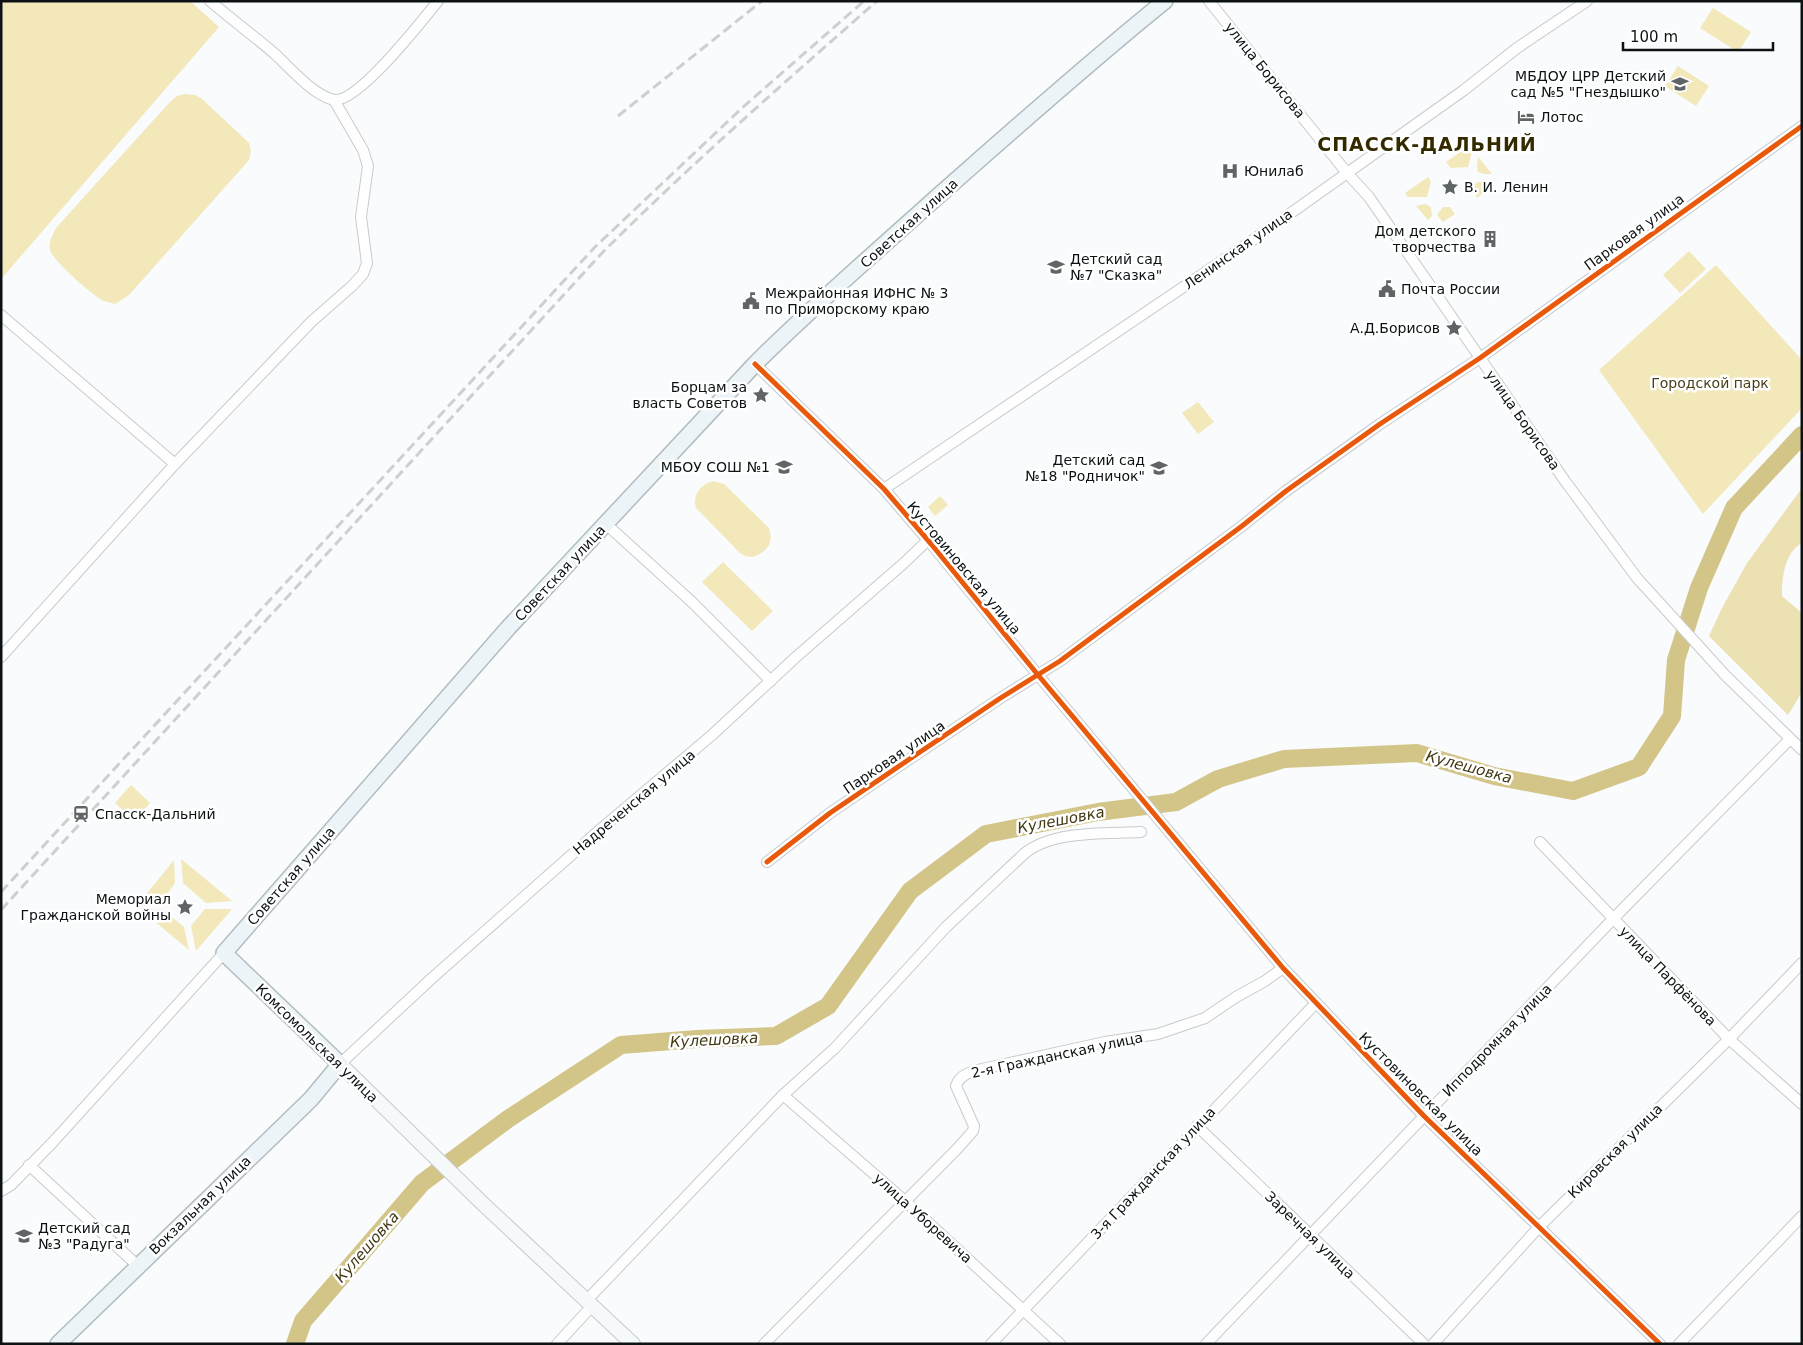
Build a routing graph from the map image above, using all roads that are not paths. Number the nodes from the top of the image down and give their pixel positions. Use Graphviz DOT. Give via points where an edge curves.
graph roads {
  1 [pos="210,1"];
  2 [pos="438,1"];
  3 [pos="1165,1"];
  4 [pos="1209,1"];
  5 [pos="1587,1"];
  6 [pos="334,100"];
  7 [pos="1802,126"];
  8 [pos="1347,174"];
  9 [pos="1,315"];
  10 [pos="1480,358"];
  11 [pos="755,364"];
  12 [pos="175,464"];
  13 [pos="884,489"];
  14 [pos="606,524"];
  15 [pos="928,540"];
  16 [pos="1,657"];
  17 [pos="1038,676"];
  18 [pos="771,681"];
  19 [pos="1790,739"];
  20 [pos="1802,750"];
  21 [pos="1141,832"];
  22 [pos="1540,842"];
  23 [pos="767,862"];
  24 [pos="1612,918"];
  25 [pos="224,953"];
  26 [pos="1802,963"];
  27 [pos="1283,968"];
  28 [pos="1316,1003"];
  29 [pos="1729,1038"];
  30 [pos="340,1064"];
  31 [pos="782,1095"];
  32 [pos="1802,1104"];
  33 [pos="1424,1116"];
  34 [pos="1197,1126"];
  35 [pos="30,1165"];
  36 [pos="1,1191"];
  37 [pos="905,1201"];
  38 [pos="1802,1216"];
  39 [pos="1539,1227"];
  40 [pos="1310,1236"];
  41 [pos="138,1265"];
  42 [pos="589,1303"];
  43 [pos="1024,1309"];
  44 [pos="58,1344"];
  45 [pos="557,1344"];
  46 [pos="633,1344"];
  47 [pos="764,1344"];
  48 [pos="991,1344"];
  49 [pos="1060,1344"];
  50 [pos="1206,1344"];
  51 [pos="1424,1344"];
  52 [pos="1433,1344"];
  53 [pos="1660,1344"];
  54 [pos="1679,1344"];
  1 -- 6 [label="street" via="312,89"];
  2 -- 6 [label="street" via="403,45 362,85"];
  3 -- 11 [label="main road, Советская улица" via="958,179"];
  4 -- 8 [label="street, улица Борисова"];
  5 -- 8 [label="street, Ленинская улица" via="1517,48"];
  6 -- 12 [label="street" via="363,150 368,166 361,217 367,263 363,274 311,322"];
  7 -- 10 [label="street, Парковая улица"];
  8 -- 10 [label="street, улица Борисова" via="1369,197"];
  8 -- 13 [label="street, Ленинская улица"];
  9 -- 12 [label="street"];
  10 -- 17 [label="street, Парковая улица" via="1309,474"];
  10 -- 19 [label="street, улица Борисова" via="1637,578 1725,675"];
  11 -- 13 [label="street, Кустовиновская улица"];
  11 -- 14 [label="main road, Советская улица"];
  12 -- 16 [label="street"];
  13 -- 15 [label="street, Кустовиновская улица"];
  14 -- 18 [label="street" via="693,603"];
  14 -- 25 [label="main road, Советская улица" via="509,627"];
  15 -- 17 [label="street, Кустовиновская улица"];
  15 -- 18 [label="street, Надреченская улица"];
  17 -- 23 [label="street, Парковая улица" via="830,813"];
  17 -- 27 [label="street, Кустовиновская улица"];
  18 -- 30 [label="street, Надреченская улица" via="431,979"];
  19 -- 20 [label="street"];
  19 -- 24 [label="street, Ипподромная улица"];
  21 -- 31 [label="street" via="1072,836 1031,849 951,921 835,1048"];
  22 -- 24 [label="street, улица Парфёнова"];
  24 -- 29 [label="street, улица Парфёнова"];
  24 -- 33 [label="street, Ипподромная улица"];
  25 -- 30 [label="main road, Комсомольская улица"];
  25 -- 35 [label="street, Советская улица"];
  26 -- 29 [label="street, Кировская улица"];
  27 -- 28 [label="street, Кустовиновская улица"];
  27 -- 37 [label="street, 2-я Гражданская улица" via="1214,1013 1158,1034 1105,1042 966,1074 956,1086 973,1121 973,1131"];
  28 -- 33 [label="street, Кустовиновская улица"];
  28 -- 34 [label="street, 3-я Гражданская улица"];
  29 -- 32 [label="street, улица Парфёнова"];
  29 -- 39 [label="street, Кировская улица"];
  30 -- 41 [label="main road, Вокзальная улица" via="311,1099"];
  30 -- 42 [label="main road, Комсомольская улица"];
  31 -- 37 [label="street, улица Уборевича"];
  31 -- 42 [label="street"];
  33 -- 39 [label="street, Кустовиновская улица"];
  33 -- 40 [label="street, Ипподромная улица"];
  34 -- 40 [label="street, Заречная улица"];
  34 -- 43 [label="street, 3-я Гражданская улица"];
  35 -- 36 [label="street, Советская улица"];
  35 -- 41 [label="street"];
  37 -- 43 [label="street, улица Уборевича"];
  37 -- 47 [label="street, 2-я Гражданская улица"];
  38 -- 54 [label="street"];
  39 -- 52 [label="street, Кировская улица"];
  39 -- 53 [label="street, Кустовиновская улица"];
  40 -- 50 [label="street, Ипподромная улица"];
  40 -- 51 [label="street, Заречная улица"];
  41 -- 44 [label="main road, Вокзальная улица"];
  42 -- 45 [label="street"];
  42 -- 46 [label="main road"];
  43 -- 48 [label="street, 3-я Гражданская улица"];
  43 -- 49 [label="street, улица Уборевича"];
}
